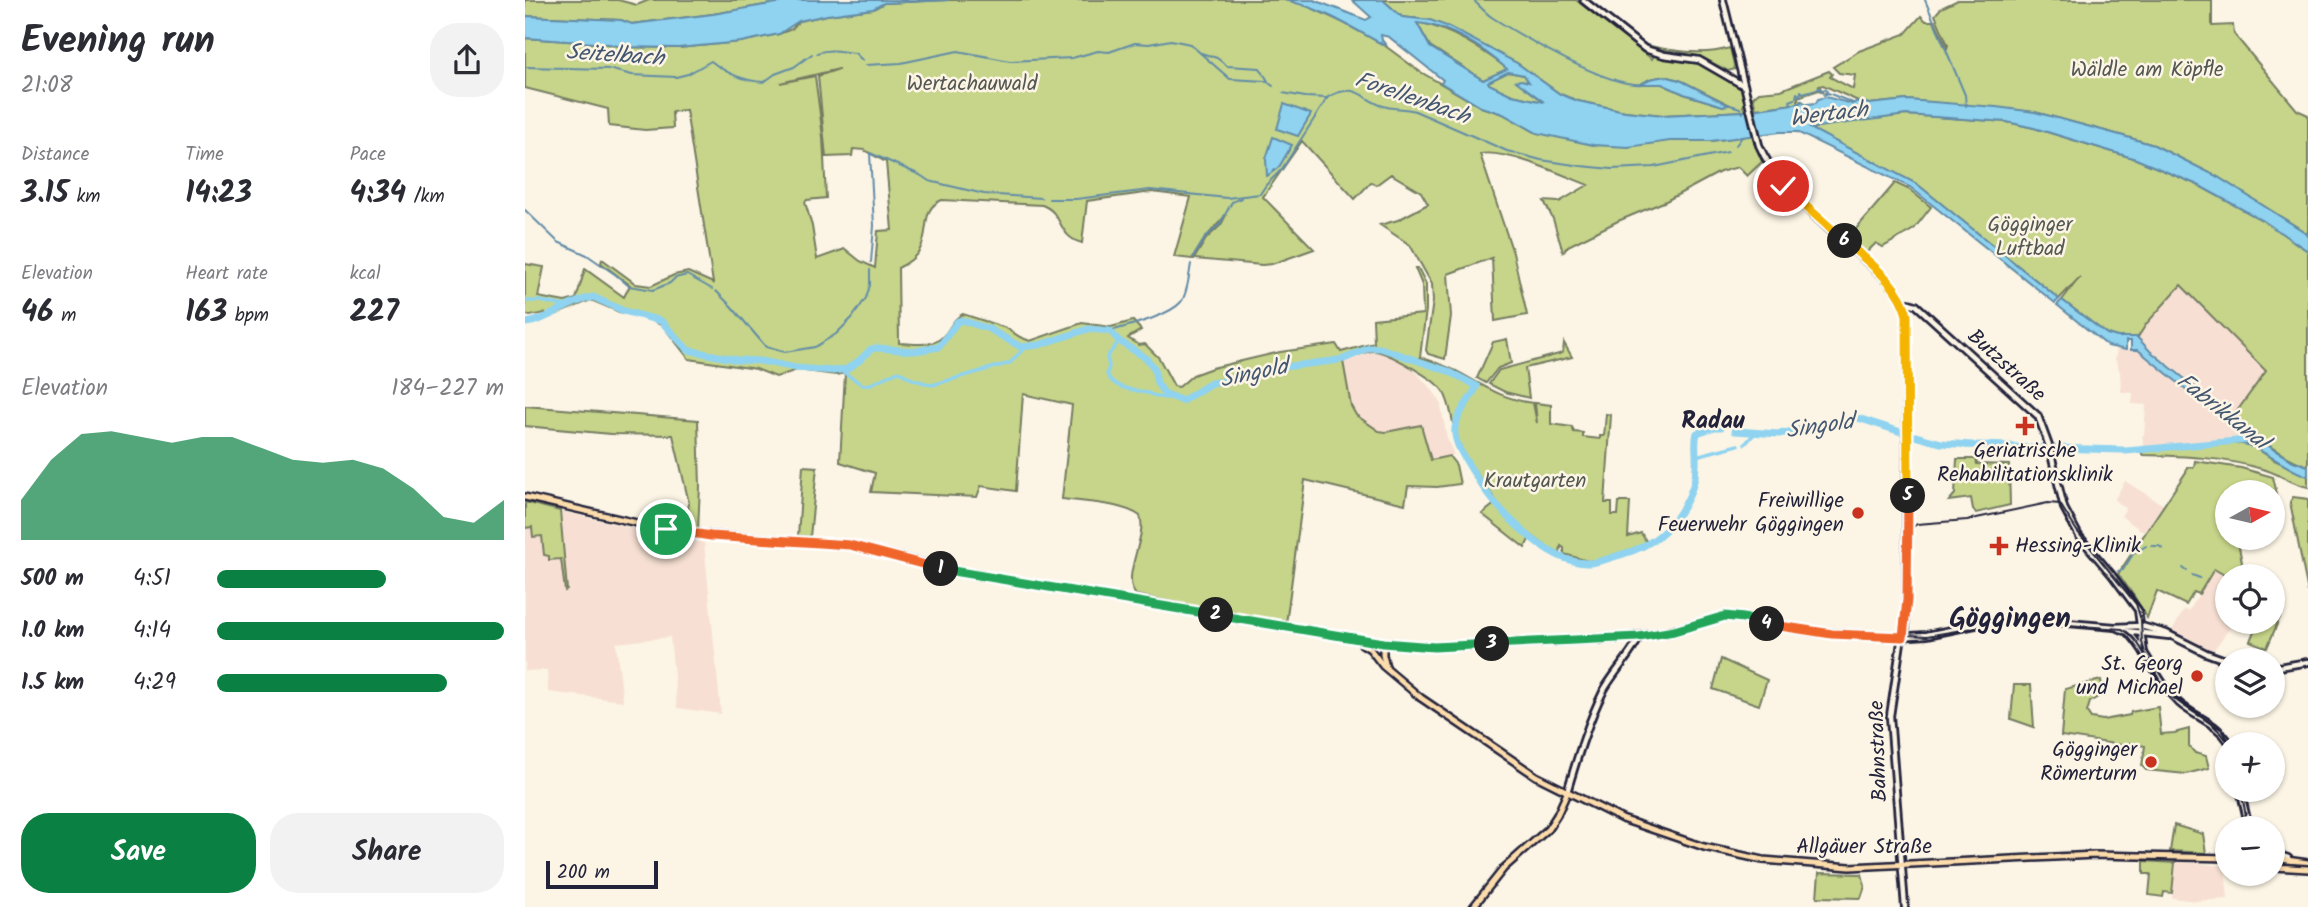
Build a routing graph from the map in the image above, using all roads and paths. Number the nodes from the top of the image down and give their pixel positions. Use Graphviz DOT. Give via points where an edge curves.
graph roads {
  1 [pos="1583,0"];
  2 [pos="1723,0"];
  3 [pos="1740,68"];
  4 [pos="1730,77"];
  5 [pos="1745,86"];
  6 [pos="1905,307"];
  7 [pos="525,497"];
  8 [pos="2115,627"];
  9 [pos="2139,629"];
  10 [pos="2128,632"];
  11 [pos="1636,637"];
  12 [pos="1903,637"];
  13 [pos="2173,637"];
  14 [pos="1361,640"];
  15 [pos="2136,640"];
  16 [pos="1383,643"];
  17 [pos="2144,653"];
  18 [pos="2215,656"];
  19 [pos="2308,662"];
  20 [pos="2285,666"];
  21 [pos="1387,669"];
  22 [pos="2221,732"];
  23 [pos="1567,793"];
  24 [pos="2215,859"];
  25 [pos="2285,859"];
  26 [pos="2308,863"];
  27 [pos="1902,865"];
  28 [pos="2285,868"];
  29 [pos="2308,869"];
  30 [pos="1472,907"];
  31 [pos="1905,907"];
  1 -- 4 [label="street" via="1645,49 1699,60"];
  2 -- 3 [label="street"];
  3 -- 4 [label="street"];
  3 -- 5 [label="street"];
  4 -- 5 [label="street"];
  5 -- 6 [label="street" via="1758,140 1781,183 1882,276"];
  6 -- 9 [label="street, Butzstraße" via="1920,310 2038,416 2072,525 2133,602"];
  6 -- 12 [label="street, Bahnstraße" via="1907,592"];
  7 -- 14 [label="main road" via="673,531 859,547 942,569"];
  8 -- 9 [label="street"];
  8 -- 10 [label="street"];
  8 -- 12 [label="street" via="2003,618"];
  9 -- 10 [label="street"];
  9 -- 13 [label="street"];
  9 -- 13 [label="street"];
  9 -- 15 [label="street"];
  9 -- 17 [label="street"];
  10 -- 15 [label="street"];
  11 -- 12 [label="street" via="1725,616 1832,634"];
  11 -- 16 [label="street" via="1434,647"];
  11 -- 23 [label="street" via="1638,642 1602,694"];
  12 -- 27 [label="street, Bahnstraße" via="1890,716"];
  13 -- 18 [label="street"];
  14 -- 16 [label="main road"];
  14 -- 21 [label="main road, Allgäuer Straße"];
  15 -- 17 [label="street"];
  16 -- 21 [label="main road"];
  17 -- 22 [label="street" via="2165,688"];
  19 -- 20 [label="street"];
  21 -- 23 [label="main road, Allgäuer Straße" via="1476,737"];
  23 -- 27 [label="main road, Allgäuer Straße" via="1647,829 1735,855 1823,866"];
  23 -- 30 [label="main road" via="1548,829 1504,868"];
  24 -- 27 [label="main road, Allgäuer Straße" via="2091,855"];
  25 -- 26 [label="main road"];
  27 -- 31 [label="street, Bahnstraße"];
  28 -- 29 [label="main road"];
}
